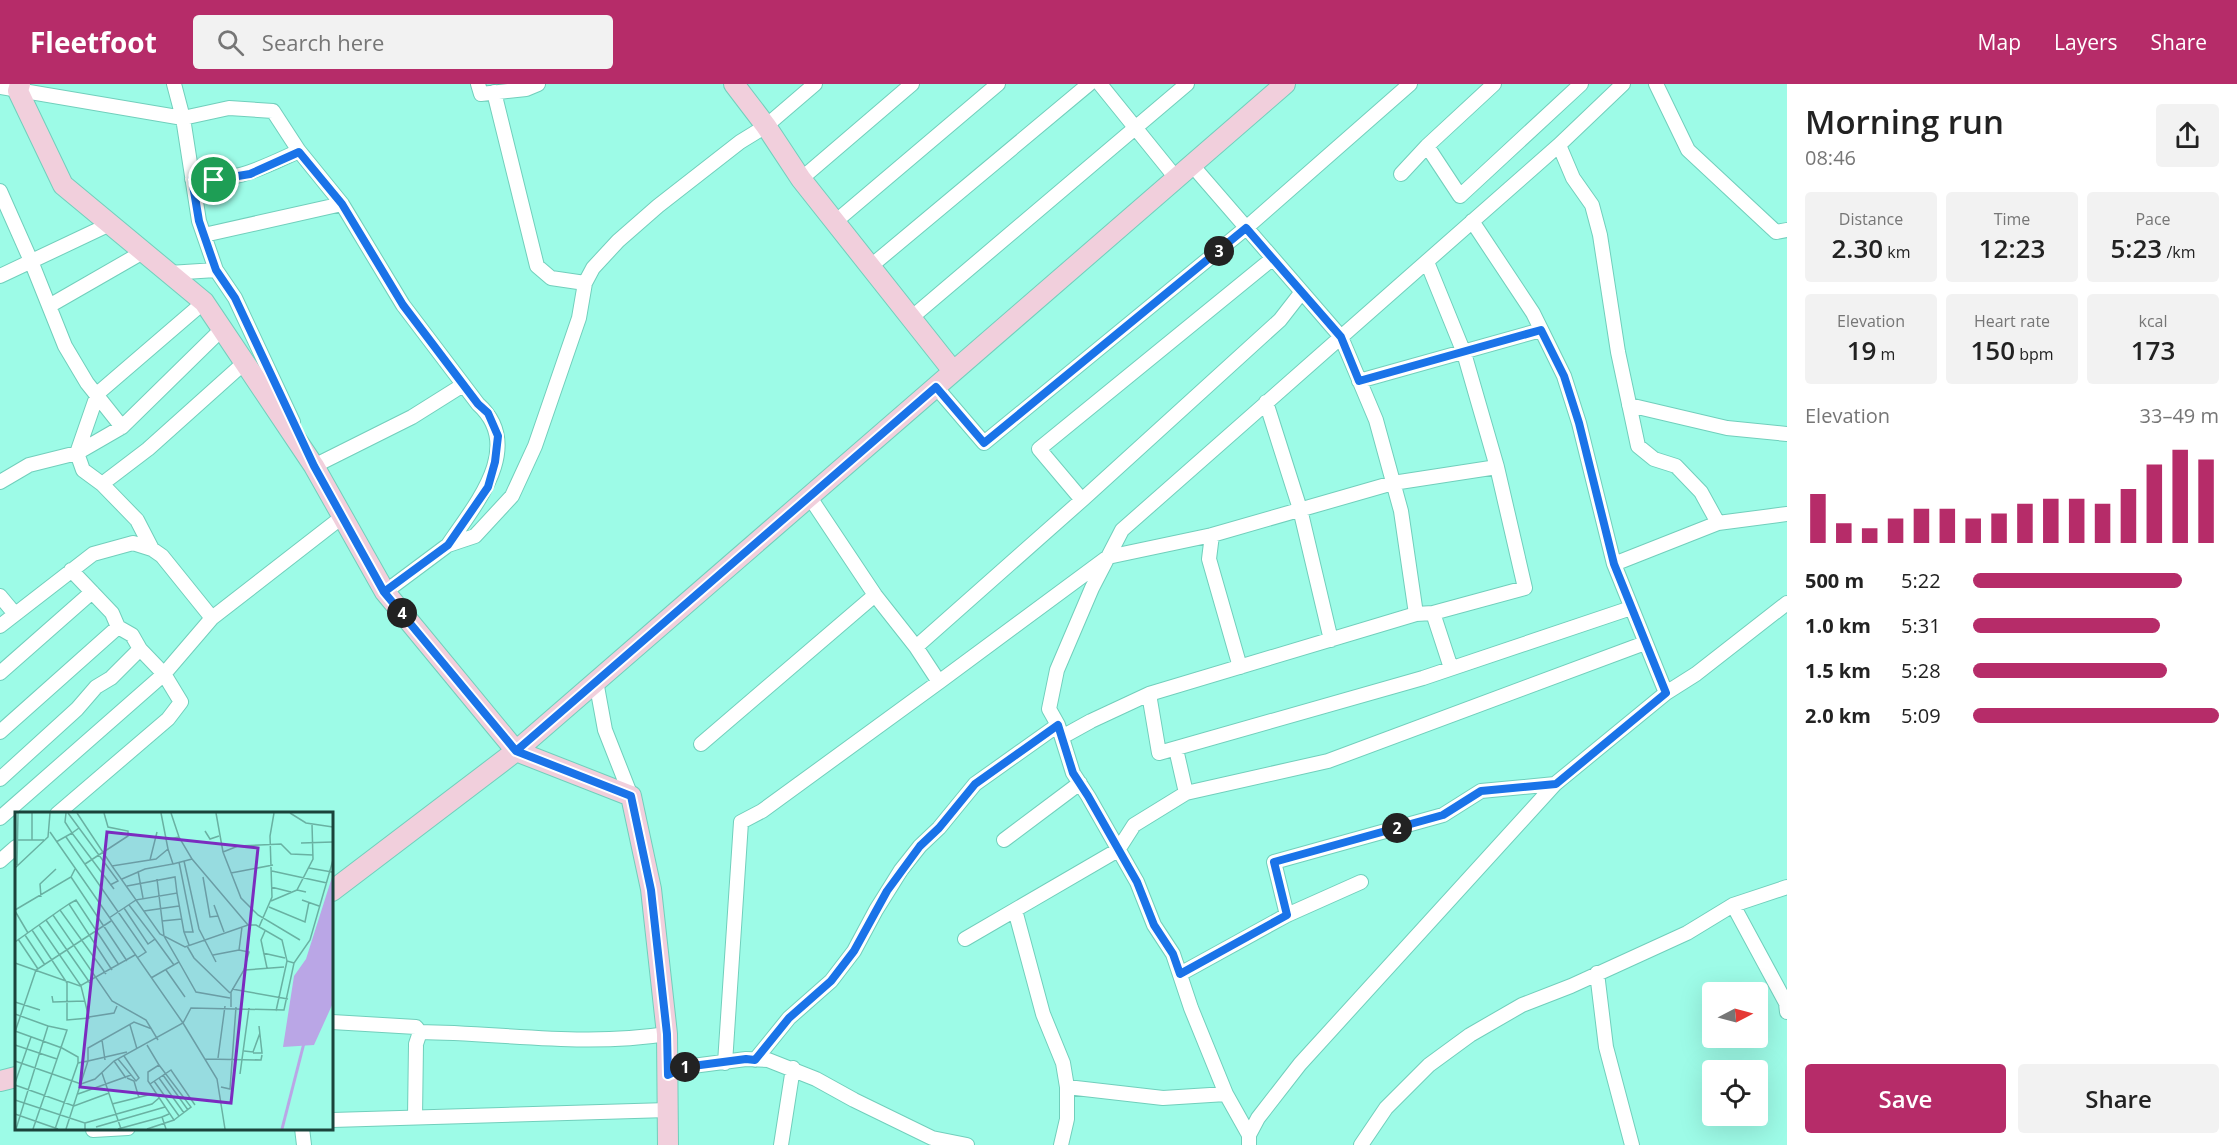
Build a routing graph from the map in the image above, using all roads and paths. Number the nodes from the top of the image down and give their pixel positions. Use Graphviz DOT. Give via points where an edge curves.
graph roads {
  1 [pos="174,84"];
  2 [pos="478,84"];
  3 [pos="538,84"];
  4 [pos="734,84"];
  5 [pos="815,84"];
  6 [pos="912,84"];
  7 [pos="998,84"];
  8 [pos="1089,84"];
  9 [pos="1100,84"];
  10 [pos="1187,84"];
  11 [pos="1285,84"];
  12 [pos="1410,84"];
  13 [pos="1494,84"];
  14 [pos="1581,84"];
  15 [pos="1623,84"];
  16 [pos="1656,84"];
  17 [pos="12,88"];
  18 [pos="494,92"];
  19 [pos="183,118"];
  20 [pos="766,126"];
  21 [pos="1135,128"];
  22 [pos="1559,145"];
  23 [pos="1427,146"];
  24 [pos="299,152"];
  25 [pos="1191,165"];
  26 [pos="1401,174"];
  27 [pos="1176,178"];
  28 [pos="192,179"];
  29 [pos="801,179"];
  30 [pos="0,191"];
  31 [pos="342,204"];
  32 [pos="1472,221"];
  33 [pos="835,222"];
  34 [pos="110,224"];
  35 [pos="1246,228"];
  36 [pos="1787,230"];
  37 [pos="204,236"];
  38 [pos="143,252"];
  39 [pos="1272,259"];
  40 [pos="31,261"];
  41 [pos="1426,262"];
  42 [pos="871,267"];
  43 [pos="216,270"];
  44 [pos="169,273"];
  45 [pos="0,276"];
  46 [pos="585,284"];
  47 [pos="1301,293"];
  48 [pos="204,302"];
  49 [pos="49,306"];
  50 [pos="911,318"];
  51 [pos="222,329"];
  52 [pos="1541,330"];
  53 [pos="1341,337"];
  54 [pos="1464,353"];
  55 [pos="244,363"];
  56 [pos="953,371"];
  57 [pos="1359,381"];
  58 [pos="463,385"];
  59 [pos="936,387"];
  60 [pos="96,397"];
  61 [pos="1266,402"];
  62 [pos="1629,405"];
  63 [pos="122,427"];
  64 [pos="1787,434"];
  65 [pos="77,453"];
  66 [pos="314,466"];
  67 [pos="1497,467"];
  68 [pos="0,482"];
  69 [pos="1393,483"];
  70 [pos="102,484"];
  71 [pos="809,496"];
  72 [pos="1082,500"];
  73 [pos="1300,509"];
  74 [pos="342,517"];
  75 [pos="1786,517"];
  76 [pos="1718,523"];
  77 [pos="1212,535"];
  78 [pos="448,545"];
  79 [pos="152,549"];
  80 [pos="1108,557"];
  81 [pos="1614,564"];
  82 [pos="71,570"];
  83 [pos="92,592"];
  84 [pos="384,592"];
  85 [pos="875,595"];
  86 [pos="0,596"];
  87 [pos="1787,603"];
  88 [pos="1631,608"];
  89 [pos="1433,613"];
  90 [pos="15,614"];
  91 [pos="1416,614"];
  92 [pos="212,618"];
  93 [pos="0,626"];
  94 [pos="118,627"];
  95 [pos="1331,640"];
  96 [pos="1645,643"];
  97 [pos="916,647"];
  98 [pos="140,649"];
  99 [pos="1240,667"];
  100 [pos="1451,668"];
  101 [pos="0,673"];
  102 [pos="164,674"];
  103 [pos="596,681"];
  104 [pos="939,682"];
  105 [pos="1666,693"];
  106 [pos="1149,694"];
  107 [pos="1060,731"];
  108 [pos="0,732"];
  109 [pos="701,744"];
  110 [pos="1176,749"];
  111 [pos="516,751"];
  112 [pos="0,779"];
  113 [pos="1080,783"];
  114 [pos="1556,784"];
  115 [pos="1186,793"];
  116 [pos="631,796"];
  117 [pos="58,812"];
  118 [pos="0,818"];
  119 [pos="1004,840"];
  120 [pos="15,848"];
  121 [pos="1118,849"];
  122 [pos="0,861"];
  123 [pos="1361,882"];
  124 [pos="1787,887"];
  125 [pos="333,890"];
  126 [pos="1732,905"];
  127 [pos="1015,910"];
  128 [pos="1287,915"];
  129 [pos="965,939"];
  130 [pos="1597,973"];
  131 [pos="1180,974"];
  132 [pos="1787,1012"];
  133 [pos="333,1022"];
  134 [pos="420,1032"];
  135 [pos="667,1034"];
  136 [pos="755,1060"];
  137 [pos="726,1063"];
  138 [pos="793,1068"];
  139 [pos="668,1075"];
  140 [pos="15,1077"];
  141 [pos="0,1081"];
  142 [pos="1067,1087"];
  143 [pos="1226,1094"];
  144 [pos="668,1110"];
  145 [pos="416,1118"];
  146 [pos="333,1120"];
  147 [pos="302,1130"];
  148 [pos="1250,1140"];
  149 [pos="934,1142"];
  150 [pos="304,1145"];
  151 [pos="668,1145"];
  152 [pos="781,1145"];
  153 [pos="967,1145"];
  154 [pos="1061,1145"];
  155 [pos="1361,1145"];
  156 [pos="1632,1145"];
  1 -- 19 [label="street"];
  2 -- 18 [label="street" via="481,94"];
  3 -- 18 [label="street"];
  4 -- 20 [label="street"];
  5 -- 20 [label="street"];
  6 -- 29 [label="street"];
  7 -- 33 [label="street"];
  8 -- 42 [label="street"];
  9 -- 21 [label="street"];
  10 -- 21 [label="street"];
  11 -- 25 [label="street"];
  12 -- 35 [label="street"];
  13 -- 23 [label="street"];
  14 -- 23 [label="street" via="1460,196"];
  15 -- 22 [label="street"];
  16 -- 36 [label="street" via="1688,150 1776,232"];
  17 -- 19 [label="street"];
  17 -- 34 [label="street" via="63,185"];
  18 -- 46 [label="street" via="537,266 551,278"];
  19 -- 24 [label="street" via="229,108 273,111"];
  19 -- 28 [label="street"];
  20 -- 29 [label="street"];
  20 -- 46 [label="street" via="658,206 618,241 593,268"];
  21 -- 27 [label="street"];
  21 -- 50 [label="street"];
  22 -- 32 [label="street"];
  22 -- 62 [label="street" via="1573,178 1592,206 1600,235"];
  23 -- 26 [label="street"];
  24 -- 28 [label="street" via="250,174"];
  24 -- 31 [label="street"];
  25 -- 27 [label="street"];
  25 -- 35 [label="street"];
  27 -- 56 [label="street"];
  28 -- 37 [label="street"];
  29 -- 33 [label="street"];
  30 -- 40 [label="street"];
  31 -- 37 [label="street"];
  31 -- 58 [label="street" via="403,305"];
  32 -- 41 [label="street"];
  32 -- 52 [label="street"];
  33 -- 42 [label="street"];
  34 -- 38 [label="street"];
  34 -- 40 [label="street"];
  35 -- 39 [label="street"];
  35 -- 59 [label="street" via="984,443"];
  37 -- 43 [label="street"];
  38 -- 44 [label="street"];
  38 -- 49 [label="street"];
  39 -- 47 [label="street"];
  39 -- 72 [label="street" via="1039,449"];
  40 -- 45 [label="street"];
  40 -- 49 [label="street"];
  41 -- 53 [label="street"];
  41 -- 54 [label="street"];
  42 -- 50 [label="street"];
  43 -- 44 [label="street"];
  43 -- 66 [label="street" via="235,298"];
  44 -- 48 [label="street"];
  46 -- 78 [label="street" via="579,318 535,446 512,496 475,536"];
  47 -- 53 [label="street"];
  47 -- 72 [label="street" via="1280,320"];
  48 -- 51 [label="street"];
  48 -- 60 [label="street"];
  49 -- 60 [label="street" via="65,346"];
  50 -- 56 [label="street"];
  51 -- 55 [label="street"];
  51 -- 63 [label="street"];
  52 -- 54 [label="street"];
  52 -- 81 [label="street" via="1564,376 1579,423"];
  53 -- 57 [label="street"];
  53 -- 61 [label="street"];
  54 -- 57 [label="street"];
  54 -- 67 [label="street"];
  55 -- 66 [label="street"];
  55 -- 70 [label="street" via="148,449"];
  56 -- 59 [label="street"];
  57 -- 69 [label="street" via="1376,420"];
  58 -- 66 [label="street" via="412,417"];
  58 -- 78 [label="street" via="488,413 498,436 488,487"];
  59 -- 71 [label="street"];
  60 -- 63 [label="street"];
  60 -- 65 [label="street"];
  61 -- 73 [label="street"];
  61 -- 80 [label="street" via="1122,530"];
  62 -- 64 [label="street" via="1727,428"];
  62 -- 76 [label="street" via="1638,446 1654,459 1676,466 1701,492"];
  63 -- 65 [label="street"];
  65 -- 68 [label="street" via="29,465"];
  65 -- 70 [label="street" via="83,470"];
  66 -- 74 [label="street"];
  67 -- 69 [label="street"];
  67 -- 89 [label="street" via="1525,588"];
  69 -- 73 [label="street"];
  69 -- 91 [label="street" via="1401,511"];
  70 -- 79 [label="street" via="137,520"];
  71 -- 85 [label="street"];
  71 -- 103 [label="street"];
  72 -- 97 [label="street"];
  73 -- 77 [label="street"];
  73 -- 95 [label="street"];
  74 -- 84 [label="street"];
  74 -- 92 [label="street"];
  75 -- 76 [label="street"];
  76 -- 81 [label="street"];
  77 -- 80 [label="street"];
  77 -- 99 [label="street" via="1209,559"];
  78 -- 84 [label="street"];
  79 -- 82 [label="street" via="133,543 93,554"];
  79 -- 92 [label="street"];
  80 -- 104 [label="street"];
  80 -- 107 [label="street" via="1057,670 1049,709"];
  81 -- 88 [label="street"];
  82 -- 83 [label="street"];
  82 -- 90 [label="street"];
  83 -- 94 [label="street" via="112,613"];
  83 -- 101 [label="street"];
  84 -- 111 [label="street"];
  85 -- 97 [label="street"];
  85 -- 109 [label="street"];
  86 -- 90 [label="street"];
  87 -- 105 [label="street"];
  88 -- 96 [label="street"];
  88 -- 100 [label="street"];
  89 -- 91 [label="street"];
  89 -- 100 [label="street"];
  90 -- 93 [label="street"];
  91 -- 95 [label="street"];
  92 -- 102 [label="street"];
  94 -- 98 [label="street" via="132,635"];
  94 -- 108 [label="street"];
  95 -- 99 [label="street"];
  96 -- 105 [label="street"];
  96 -- 115 [label="street" via="1328,761"];
  97 -- 104 [label="street"];
  98 -- 102 [label="street"];
  98 -- 112 [label="street"];
  99 -- 106 [label="street"];
  100 -- 110 [label="street"];
  102 -- 117 [label="street" via="181,702 168,719"];
  102 -- 118 [label="street"];
  103 -- 111 [label="street"];
  103 -- 116 [label="street" via="605,730"];
  104 -- 137 [label="street" via="762,811 741,822"];
  105 -- 114 [label="street"];
  106 -- 107 [label="street"];
  106 -- 110 [label="street" via="1159,753"];
  107 -- 113 [label="street"];
  107 -- 136 [label="street" via="975,784 920,846 887,891 854,951 831,981 789,1018"];
  110 -- 115 [label="street"];
  111 -- 116 [label="street"];
  111 -- 125 [label="street"];
  113 -- 119 [label="street"];
  113 -- 121 [label="street"];
  114 -- 128 [label="street" via="1481,791 1443,815 1274,862"];
  114 -- 148 [label="street" via="1300,1064 1258,1118"];
  115 -- 121 [label="street" via="1134,825"];
  116 -- 135 [label="street" via="650,881"];
  120 -- 122 [label="street"];
  121 -- 127 [label="street"];
  121 -- 131 [label="street"];
  123 -- 128 [label="street"];
  124 -- 126 [label="street"];
  126 -- 130 [label="street" via="1687,933"];
  126 -- 132 [label="street" via="1786,1003"];
  127 -- 129 [label="street"];
  127 -- 142 [label="street" via="1043,1014 1063,1062"];
  128 -- 131 [label="street"];
  130 -- 155 [label="street" via="1522,1005 1470,1035 1429,1065 1386,1108"];
  130 -- 156 [label="street" via="1606,1047"];
  131 -- 143 [label="street"];
  133 -- 134 [label="street" via="416,1027"];
  134 -- 135 [label="street" via="550,1040 630,1040"];
  134 -- 145 [label="street" via="416,1044"];
  135 -- 139 [label="street"];
  136 -- 137 [label="street"];
  136 -- 138 [label="street"];
  137 -- 139 [label="street" via="685,1067"];
  138 -- 149 [label="street"];
  138 -- 152 [label="street"];
  139 -- 144 [label="street"];
  140 -- 141 [label="street"];
  142 -- 143 [label="street" via="1163,1098"];
  142 -- 154 [label="street" via="1067,1119"];
  143 -- 148 [label="street"];
  144 -- 145 [label="street"];
  144 -- 151 [label="street"];
  145 -- 146 [label="street"];
  147 -- 150 [label="street"];
  149 -- 153 [label="street"];
}
